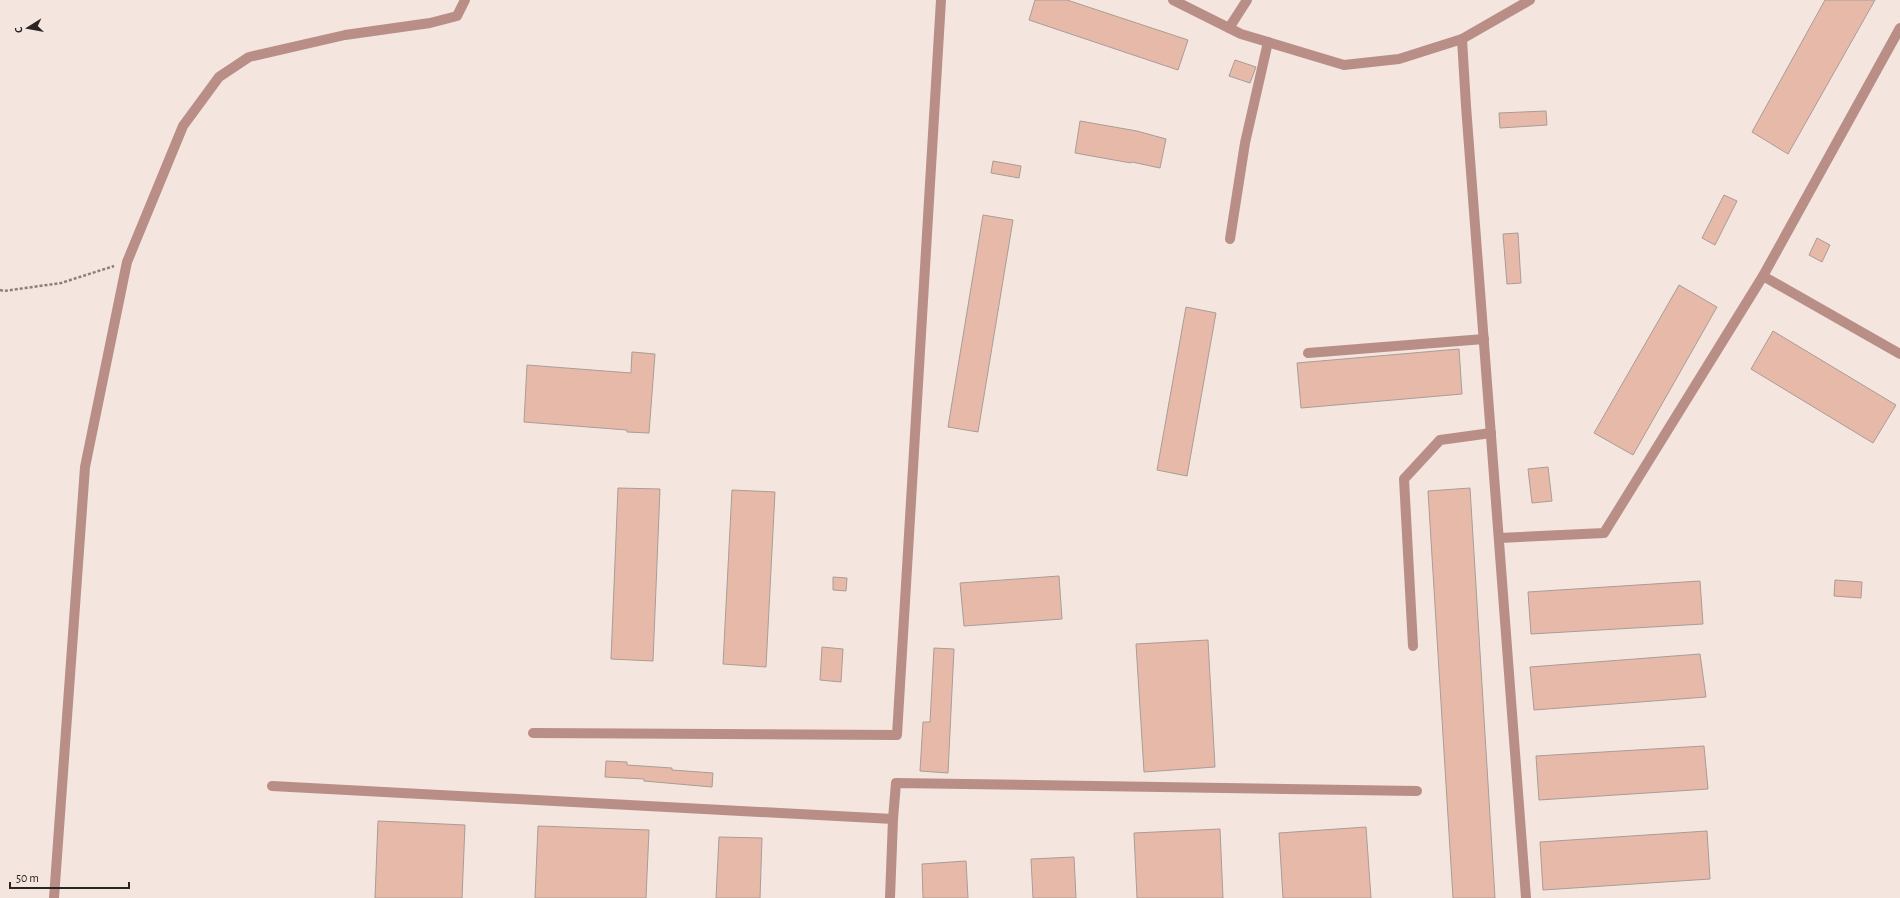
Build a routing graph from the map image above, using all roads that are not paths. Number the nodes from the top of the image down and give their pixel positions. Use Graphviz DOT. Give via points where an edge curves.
graph roads {
  1 [pos="465,0"];
  2 [pos="941,0"];
  3 [pos="1173,0"];
  4 [pos="1247,0"];
  5 [pos="1530,0"];
  6 [pos="1229,28"];
  7 [pos="1900,28"];
  8 [pos="1462,39"];
  9 [pos="1268,42"];
  10 [pos="1230,238"];
  11 [pos="1763,276"];
  12 [pos="1484,338"];
  13 [pos="1308,353"];
  14 [pos="1900,354"];
  15 [pos="1491,433"];
  16 [pos="1499,538"];
  17 [pos="1413,646"];
  18 [pos="533,732"];
  19 [pos="272,786"];
  20 [pos="1417,791"];
  21 [pos="893,819"];
  22 [pos="54,898"];
  23 [pos="890,898"];
  24 [pos="1526,898"];
  1 -- 22 [label="street" via="457,16 430,23 345,35 249,58 219,77 183,126 127,262 85,467"];
  2 -- 18 [label="street" via="897,735"];
  3 -- 6 [label="street"];
  4 -- 6 [label="street"];
  5 -- 8 [label="street"];
  6 -- 9 [label="street"];
  7 -- 11 [label="street"];
  8 -- 9 [label="street" via="1399,59 1344,65"];
  8 -- 12 [label="street"];
  9 -- 10 [label="street" via="1244,143"];
  11 -- 14 [label="street"];
  11 -- 16 [label="street" via="1604,533"];
  12 -- 13 [label="street"];
  12 -- 15 [label="street"];
  15 -- 16 [label="street"];
  15 -- 17 [label="street" via="1440,440 1404,479"];
  16 -- 24 [label="street"];
  19 -- 21 [label="street"];
  20 -- 21 [label="street" via="896,783"];
  21 -- 23 [label="street"];
}
